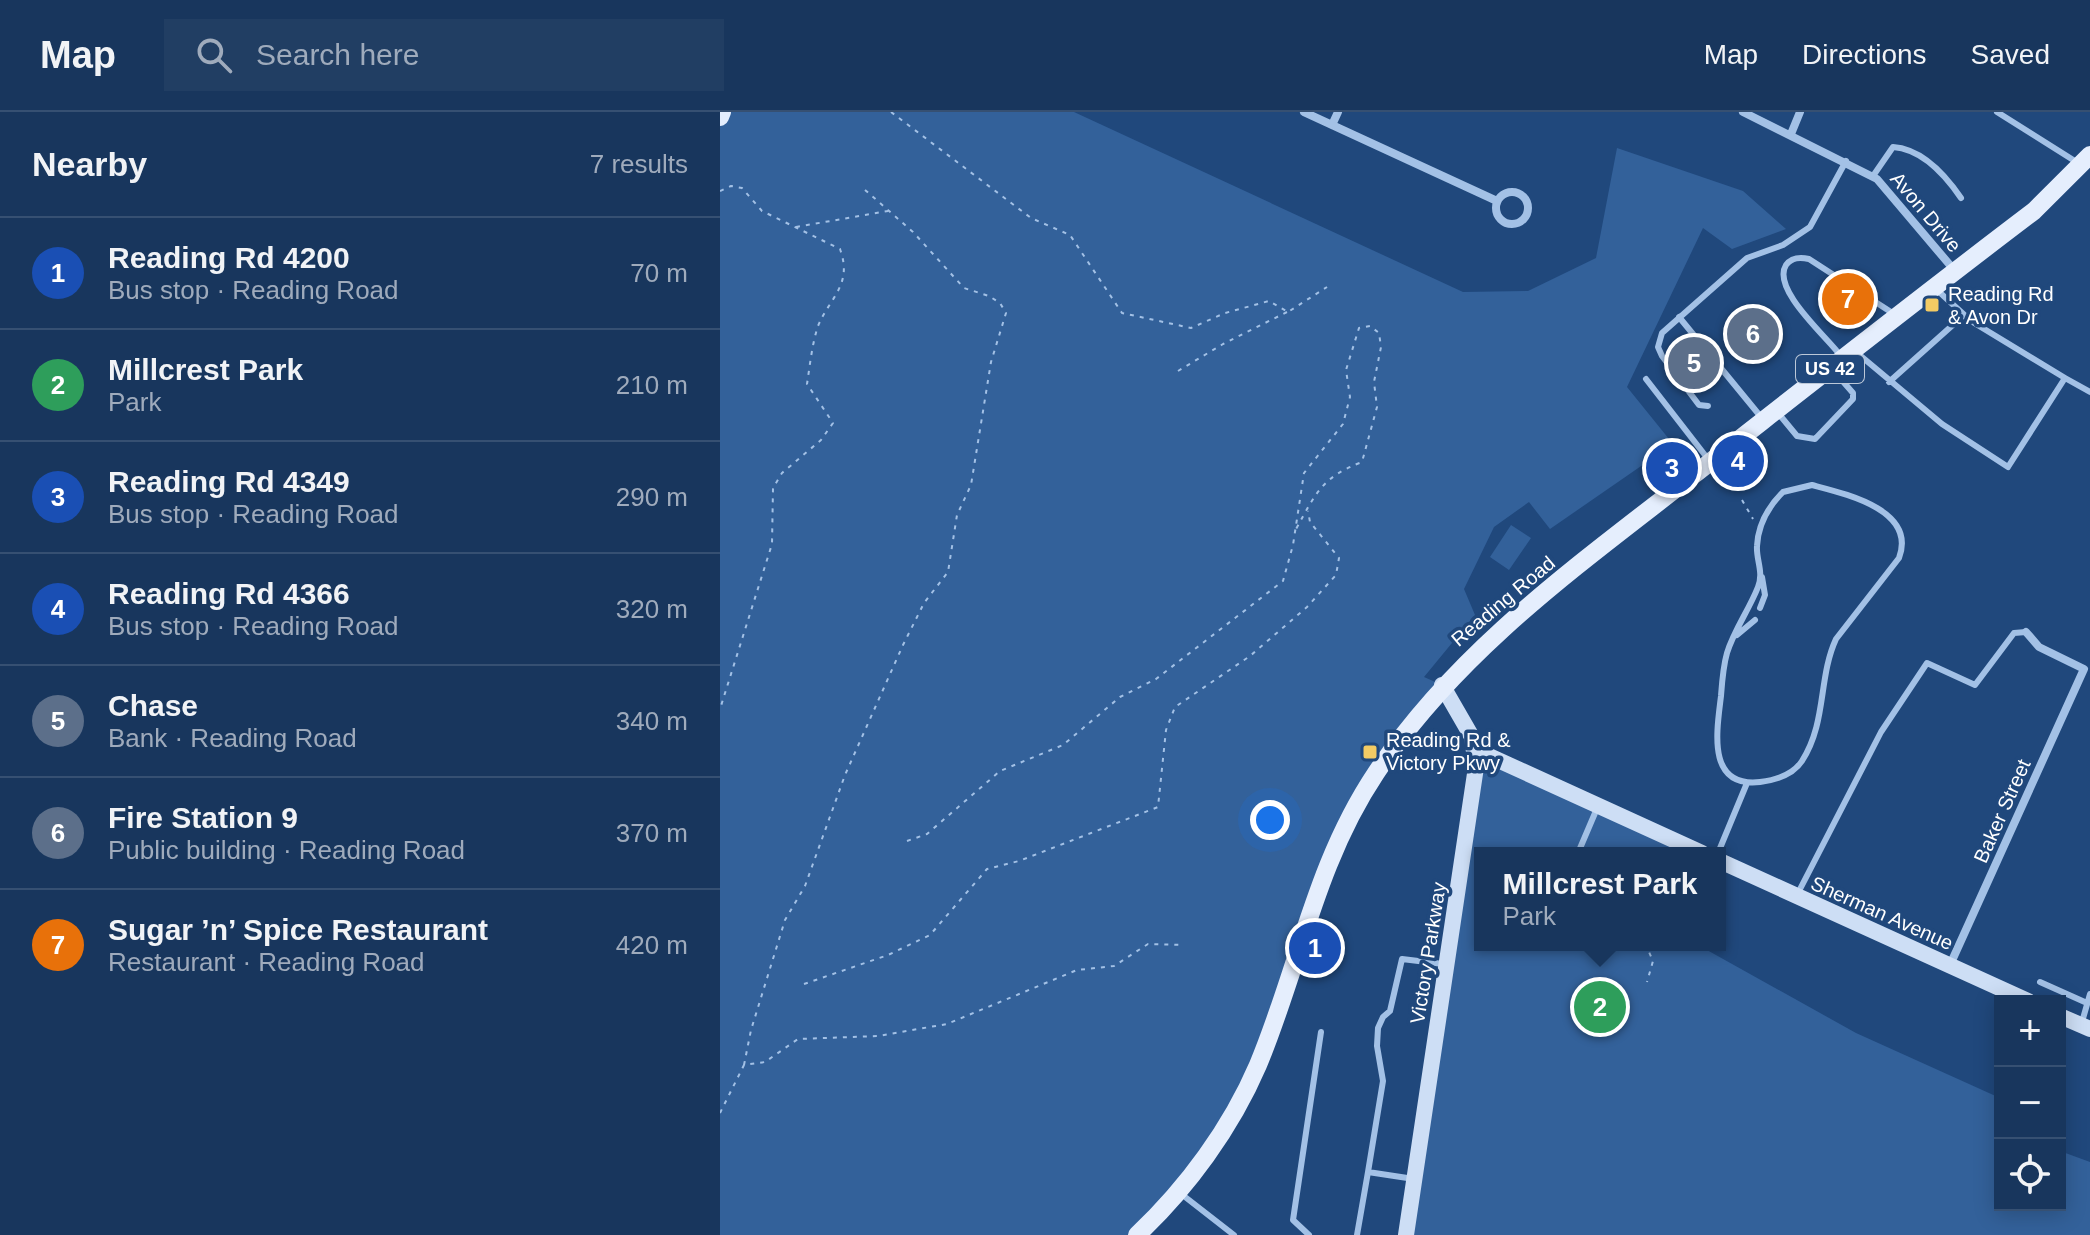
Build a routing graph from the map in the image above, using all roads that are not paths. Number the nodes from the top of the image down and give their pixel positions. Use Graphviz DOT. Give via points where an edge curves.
graph roads {
  1 [pos="1304,112"];
  2 [pos="1338,112"];
  3 [pos="1743,112"];
  4 [pos="1800,112"];
  5 [pos="1997,112"];
  6 [pos="1332,125"];
  7 [pos="1791,134"];
  8 [pos="2086,160"];
  9 [pos="1846,161"];
  10 [pos="1873,176"];
  11 [pos="1961,198"];
  12 [pos="1497,201"];
  13 [pos="1776,248"];
  14 [pos="1788,262"];
  15 [pos="1955,271"];
  16 [pos="1935,287"];
  17 [pos="1964,315"];
  18 [pos="1897,316"];
  19 [pos="1679,317"];
  20 [pos="1842,359"];
  21 [pos="2065,378"];
  22 [pos="1646,379"];
  23 [pos="1889,382"];
  24 [pos="2090,392"];
  25 [pos="1708,406"];
  26 [pos="1770,415"];
  27 [pos="1710,462"];
  28 [pos="1761,572"];
  29 [pos="1760,608"];
  30 [pos="1755,620"];
  31 [pos="2026,632"];
  32 [pos="1734,637"];
  33 [pos="1442,685"];
  34 [pos="1476,750"];
  35 [pos="1747,783"];
  36 [pos="1598,806"];
  37 [pos="1581,847"];
  38 [pos="1689,847"];
  39 [pos="1720,847"];
  40 [pos="1726,864"];
  41 [pos="1796,896"];
  42 [pos="1447,964"];
  43 [pos="1950,966"];
  44 [pos="2040,982"];
  45 [pos="2090,994"];
  46 [pos="2015,995"];
  47 [pos="2087,1003"];
  48 [pos="2066,1019"];
  49 [pos="2085,1027"];
  50 [pos="1321,1032"];
  51 [pos="1368,1172"];
  52 [pos="1414,1179"];
  53 [pos="1177,1191"];
  54 [pos="1137,1235"];
  55 [pos="1234,1235"];
  56 [pos="1309,1235"];
  57 [pos="1357,1235"];
  58 [pos="1406,1235"];
  1 -- 6 [label="street"];
  2 -- 6 [label="street"];
  3 -- 7 [label="street, Avon Drive"];
  4 -- 7 [label="street"];
  5 -- 8 [label="lane"];
  6 -- 12 [label="street"];
  7 -- 9 [label="street, Avon Drive"];
  8 -- 15 [label="main road, Reading Road / US 42" via="2034,211"];
  9 -- 10 [label="street, Avon Drive"];
  9 -- 13 [label="lane" via="1810,227"];
  10 -- 11 [label="lane" via="1893,147 1901,148 1940,170"];
  10 -- 15 [label="street, Avon Drive" via="1893,193"];
  12 -- 12 [label="street" via="1497,216 1505,223 1515,224 1527,215 1528,204 1521,195 1510,192"];
  13 -- 14 [label="lane"];
  13 -- 19 [label="lane" via="1747,258"];
  14 -- 18 [label="lane" via="1809,259"];
  14 -- 20 [label="lane" via="1784,283"];
  15 -- 16 [label="main road, Reading Road / US 42"];
  16 -- 17 [label="lane"];
  16 -- 18 [label="main road, Reading Road / US 42"];
  17 -- 21 [label="lane"];
  17 -- 23 [label="lane"];
  18 -- 20 [label="main road, Reading Road / US 42"];
  19 -- 25 [label="lane" via="1662,333 1658,347 1699,405"];
  19 -- 26 [label="lane"];
  20 -- 23 [label="lane"];
  20 -- 26 [label="main road, Reading Road / US 42"];
  20 -- 26 [label="lane" via="1853,399 1815,439 1797,436"];
  21 -- 23 [label="lane" via="2008,467"];
  21 -- 24 [label="lane"];
  22 -- 27 [label="lane"];
  26 -- 27 [label="main road, Reading Road / US 42"];
  27 -- 33 [label="main road, Reading Road / US 42" via="1564,578"];
  28 -- 29 [label="lane" via="1765,595"];
  28 -- 32 [label="lane"];
  28 -- 35 [label="lane" via="1761,528 1772,502 1783,492 1812,485 1853,495 1873,505 1903,535 1899,558 1832,646 1821,720 1802,761 1791,773 1771,781"];
  30 -- 32 [label="lane"];
  31 -- 41 [label="lane" via="2014,633 1975,685 1927,663 1881,732"];
  31 -- 43 [label="street, Baker Street" via="2039,647 2084,669"];
  32 -- 35 [label="lane" via="1726,656 1715,740 1727,772"];
  33 -- 34 [label="street"];
  33 -- 53 [label="main road, Reading Road / US 42" via="1374,776 1343,830 1258,1064 1219,1136"];
  34 -- 36 [label="street"];
  34 -- 42 [label="street, Victory Parkway"];
  35 -- 39 [label="lane"];
  36 -- 37 [label="lane"];
  36 -- 38 [label="street"];
  40 -- 41 [label="street, Sherman Avenue"];
  41 -- 43 [label="street, Sherman Avenue"];
  42 -- 51 [label="lane" via="1402,959 1390,1011 1378,1028 1383,1081"];
  42 -- 52 [label="street, Victory Parkway"];
  43 -- 46 [label="street, Sherman Avenue"];
  44 -- 47 [label="lane"];
  45 -- 47 [label="lane"];
  47 -- 49 [label="lane"];
  48 -- 49 [label="street"];
  50 -- 56 [label="lane" via="1293,1220"];
  51 -- 52 [label="lane"];
  51 -- 57 [label="lane"];
  52 -- 58 [label="street, Victory Parkway"];
  53 -- 54 [label="main road, Reading Road / US 42"];
  53 -- 55 [label="lane"];
}
